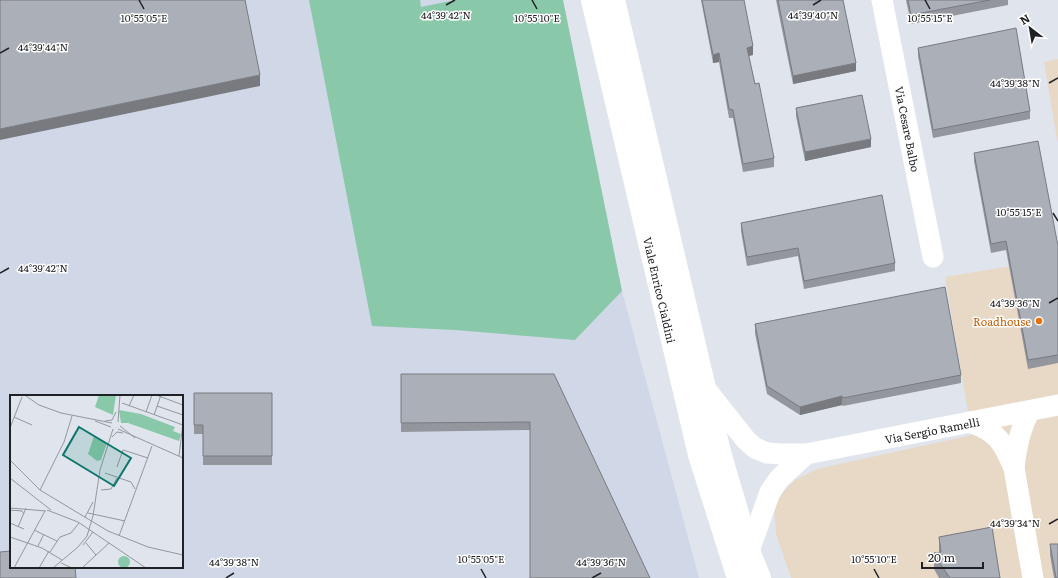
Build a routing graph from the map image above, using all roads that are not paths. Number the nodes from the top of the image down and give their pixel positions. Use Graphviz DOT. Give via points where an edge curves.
graph roads {
  1 [pos="592,0"];
  2 [pos="614,0"];
  3 [pos="882,0"];
  4 [pos="933,257"];
  5 [pos="704,387"];
  6 [pos="1058,405"];
  7 [pos="1030,411"];
  8 [pos="970,422"];
  9 [pos="806,454"];
  10 [pos="1014,468"];
  11 [pos="740,554"];
  12 [pos="738,578"];
  13 [pos="760,578"];
  14 [pos="1033,578"];
  1 -- 11 [label="main road, Viale Enrico Cialdini" via="699,455"];
  2 -- 5 [label="main road, Viale Enrico Cialdini"];
  3 -- 4 [label="street, Via Cesare Balbo"];
  5 -- 9 [label="street, Via Sergio Ramelli" via="754,448 781,454"];
  5 -- 11 [label="main road, Viale Enrico Cialdini"];
  6 -- 7 [label="street, Via Sergio Ramelli"];
  7 -- 8 [label="street, Via Sergio Ramelli"];
  7 -- 10 [label="street" via="1023,422"];
  8 -- 9 [label="street, Via Sergio Ramelli"];
  8 -- 10 [label="street" via="991,431 1000,440"];
  9 -- 11 [label="street" via="779,479 770,492"];
  10 -- 14 [label="street"];
  11 -- 12 [label="main road, Viale Enrico Cialdini"];
  11 -- 13 [label="main road, Viale Enrico Cialdini"];
}
